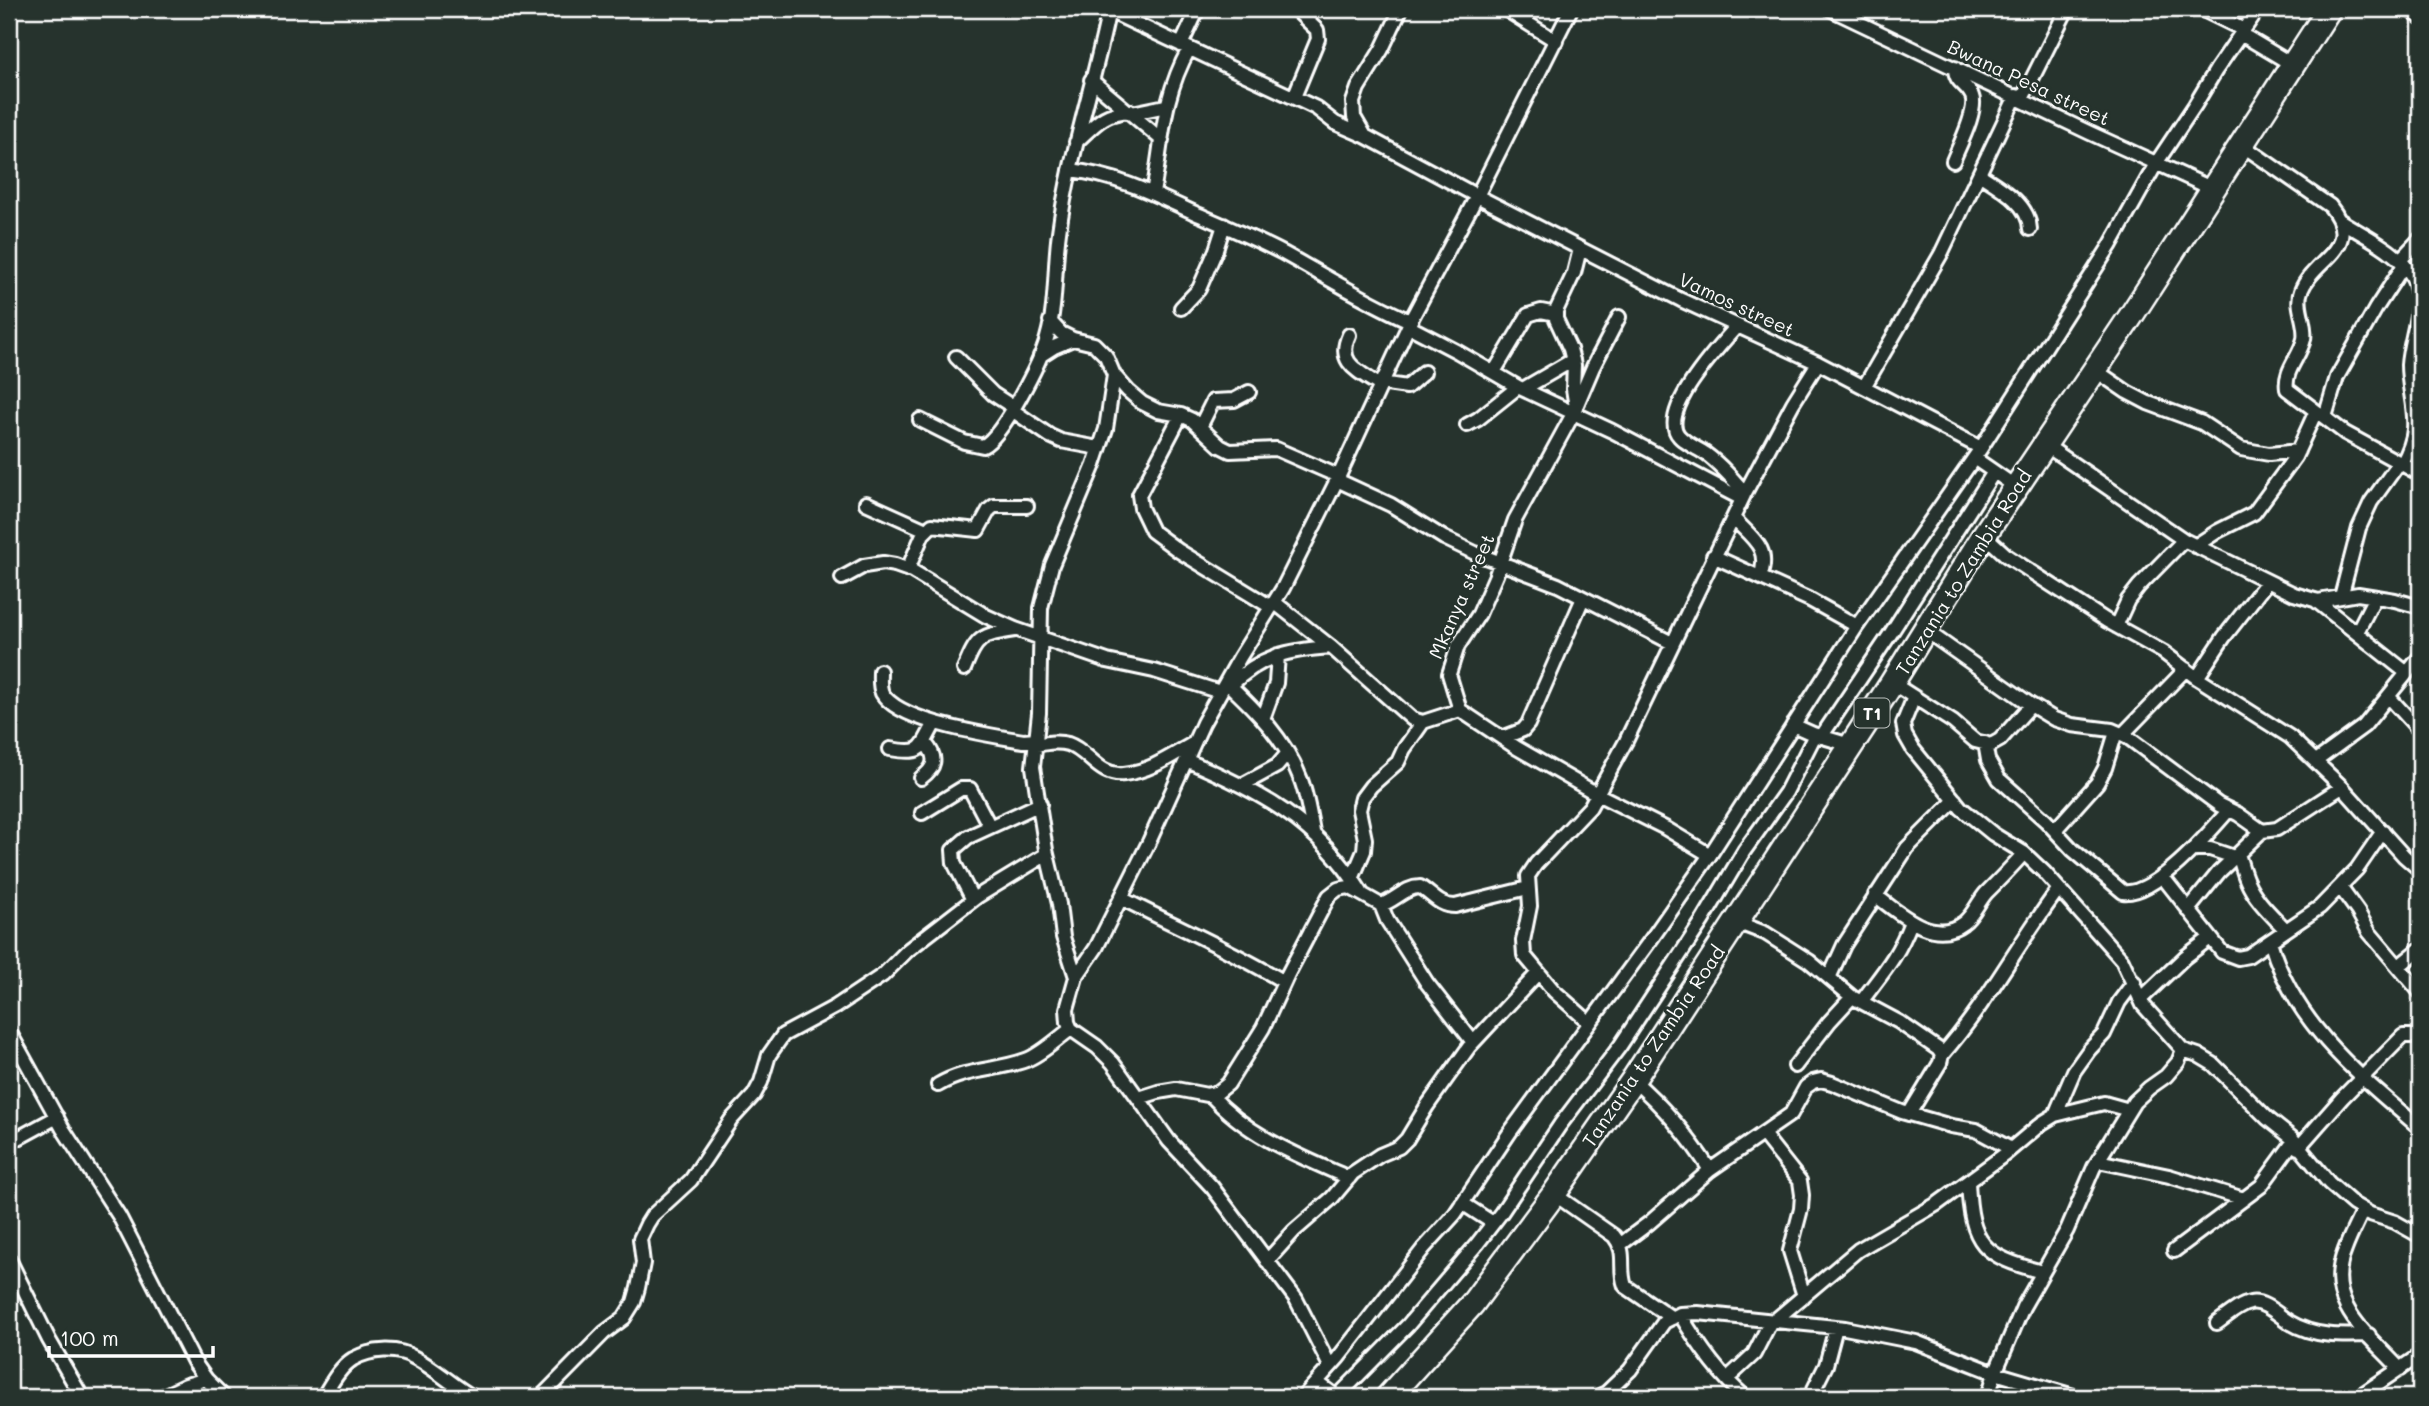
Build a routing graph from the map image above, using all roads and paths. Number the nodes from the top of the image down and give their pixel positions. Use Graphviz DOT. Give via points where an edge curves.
graph roads {
  1 [pos="1198,9"];
  2 [pos="1295,9"];
  3 [pos="1401,9"];
  4 [pos="1505,9"];
  5 [pos="1570,9"];
  6 [pos="1830,9"];
  7 [pos="1865,9"];
  8 [pos="2067,9"];
  9 [pos="2201,9"];
  10 [pos="2258,9"];
  11 [pos="2329,9"];
  12 [pos="2408,9"];
  13 [pos="1108,10"];
  14 [pos="2420,17"];
  15 [pos="1859,23"];
  16 [pos="2243,32"];
  17 [pos="1556,41"];
  18 [pos="1185,47"];
  19 [pos="2293,65"];
  20 [pos="1955,68"];
  21 [pos="1091,80"];
  22 [pos="1294,97"];
  23 [pos="2019,98"];
  24 [pos="1166,106"];
  25 [pos="1131,112"];
  26 [pos="1365,136"];
  27 [pos="1162,140"];
  28 [pos="1076,142"];
  29 [pos="2242,145"];
  30 [pos="1953,160"];
  31 [pos="2157,162"];
  32 [pos="1070,170"];
  33 [pos="1979,174"];
  34 [pos="2213,188"];
  35 [pos="1153,193"];
  36 [pos="1477,196"];
  37 [pos="2341,221"];
  38 [pos="1224,225"];
  39 [pos="2030,229"];
  40 [pos="2420,239"];
  41 [pos="1580,249"];
  42 [pos="2402,263"];
  43 [pos="1181,308"];
  44 [pos="1556,314"];
  45 [pos="1619,317"];
  46 [pos="1050,321"];
  47 [pos="1409,324"];
  48 [pos="1737,326"];
  49 [pos="1349,335"];
  50 [pos="1073,339"];
  51 [pos="1040,356"];
  52 [pos="956,357"];
  53 [pos="1573,360"];
  54 [pos="1818,363"];
  55 [pos="2095,369"];
  56 [pos="1424,372"];
  57 [pos="1494,372"];
  58 [pos="1114,375"];
  59 [pos="2415,382"];
  60 [pos="1380,384"];
  61 [pos="1864,387"];
  62 [pos="1520,388"];
  63 [pos="1249,392"];
  64 [pos="1013,408"];
  65 [pos="1575,410"];
  66 [pos="2321,414"];
  67 [pos="1181,415"];
  68 [pos="920,420"];
  69 [pos="1467,425"];
  70 [pos="1200,427"];
  71 [pos="2044,444"];
  72 [pos="1099,448"];
  73 [pos="2298,451"];
  74 [pos="1977,453"];
  75 [pos="2401,464"];
  76 [pos="1994,472"];
  77 [pos="2420,474"];
  78 [pos="1338,478"];
  79 [pos="2016,487"];
  80 [pos="1743,496"];
  81 [pos="866,503"];
  82 [pos="1027,506"];
  83 [pos="1733,518"];
  84 [pos="926,530"];
  85 [pos="1984,535"];
  86 [pos="2190,543"];
  87 [pos="1713,556"];
  88 [pos="1500,562"];
  89 [pos="908,569"];
  90 [pos="1760,577"];
  91 [pos="842,578"];
  92 [pos="2267,582"];
  93 [pos="2341,597"];
  94 [pos="2375,597"];
  95 [pos="1583,598"];
  96 [pos="2315,600"];
  97 [pos="1273,604"];
  98 [pos="2420,607"];
  99 [pos="1857,626"];
  100 [pos="2116,626"];
  101 [pos="1015,629"];
  102 [pos="1925,630"];
  103 [pos="2357,632"];
  104 [pos="1040,637"];
  105 [pos="1672,643"];
  106 [pos="1331,647"];
  107 [pos="1278,654"];
  108 [pos="2420,657"];
  109 [pos="964,669"];
  110 [pos="2186,669"];
  111 [pos="880,671"];
  112 [pos="2407,673"];
  113 [pos="2197,678"];
  114 [pos="1892,683"];
  115 [pos="1225,687"];
  116 [pos="1914,697"];
  117 [pos="2389,697"];
  118 [pos="2031,705"];
  119 [pos="1460,710"];
  120 [pos="1263,719"];
  121 [pos="1423,722"];
  122 [pos="935,723"];
  123 [pos="1793,725"];
  124 [pos="2420,731"];
  125 [pos="2119,733"];
  126 [pos="1818,736"];
  127 [pos="1502,738"];
  128 [pos="1036,742"];
  129 [pos="1985,743"];
  130 [pos="926,744"];
  131 [pos="1194,744"];
  132 [pos="1850,745"];
  133 [pos="890,749"];
  134 [pos="1288,753"];
  135 [pos="1186,760"];
  136 [pos="2316,761"];
  137 [pos="921,778"];
  138 [pos="1242,785"];
  139 [pos="2342,788"];
  140 [pos="1597,794"];
  141 [pos="1955,800"];
  142 [pos="1040,804"];
  143 [pos="2229,810"];
  144 [pos="922,813"];
  145 [pos="990,827"];
  146 [pos="2054,830"];
  147 [pos="2262,831"];
  148 [pos="2383,831"];
  149 [pos="1313,832"];
  150 [pos="2193,849"];
  151 [pos="2024,853"];
  152 [pos="1047,854"];
  153 [pos="1710,855"];
  154 [pos="2236,855"];
  155 [pos="2420,870"];
  156 [pos="2162,876"];
  157 [pos="1352,878"];
  158 [pos="2340,887"];
  159 [pos="1528,888"];
  160 [pos="2059,890"];
  161 [pos="1362,894"];
  162 [pos="1875,895"];
  163 [pos="1121,898"];
  164 [pos="973,900"];
  165 [pos="1381,905"];
  166 [pos="2188,910"];
  167 [pos="1735,922"];
  168 [pos="1911,922"];
  169 [pos="2286,930"];
  170 [pos="2210,938"];
  171 [pos="2270,941"];
  172 [pos="2420,949"];
  173 [pos="2399,966"];
  174 [pos="1538,973"];
  175 [pos="1076,977"];
  176 [pos="1829,978"];
  177 [pos="1284,982"];
  178 [pos="2134,982"];
  179 [pos="2420,992"];
  180 [pos="2141,999"];
  181 [pos="1857,1000"];
  182 [pos="1590,1023"];
  183 [pos="1071,1029"];
  184 [pos="9,1031"];
  185 [pos="2420,1036"];
  186 [pos="1473,1042"];
  187 [pos="2183,1050"];
  188 [pos="1942,1055"];
  189 [pos="1795,1066"];
  190 [pos="2362,1077"];
  191 [pos="1633,1080"];
  192 [pos="938,1085"];
  193 [pos="1210,1094"];
  194 [pos="1139,1098"];
  195 [pos="2129,1111"];
  196 [pos="1909,1114"];
  197 [pos="2055,1115"];
  198 [pos="57,1116"];
  199 [pos="2420,1128"];
  200 [pos="1763,1134"];
  201 [pos="9,1143"];
  202 [pos="2296,1145"];
  203 [pos="2011,1149"];
  204 [pos="2098,1161"];
  205 [pos="1710,1170"];
  206 [pos="1349,1178"];
  207 [pos="1968,1182"];
  208 [pos="1554,1194"];
  209 [pos="2244,1199"];
  210 [pos="1462,1203"];
  211 [pos="2363,1210"];
  212 [pos="1493,1223"];
  213 [pos="2420,1236"];
  214 [pos="1621,1244"];
  215 [pos="2174,1251"];
  216 [pos="9,1259"];
  217 [pos="1267,1261"];
  218 [pos="2042,1272"];
  219 [pos="1804,1296"];
  220 [pos="1676,1316"];
  221 [pos="1773,1321"];
  222 [pos="2217,1323"];
  223 [pos="1836,1327"];
  224 [pos="2368,1335"];
  225 [pos="2420,1355"];
  226 [pos="1330,1366"];
  227 [pos="2400,1369"];
  228 [pos="1995,1373"];
  229 [pos="206,1379"];
  230 [pos="1727,1379"];
  231 [pos="1317,1382"];
  232 [pos="1605,1396"];
  233 [pos="82,1397"];
  234 [pos="161,1397"];
  235 [pos="225,1397"];
  236 [pos="323,1397"];
  237 [pos="474,1397"];
  238 [pos="541,1397"];
  239 [pos="1303,1397"];
  240 [pos="1388,1397"];
  241 [pos="1745,1397"];
  242 [pos="1810,1397"];
  243 [pos="1988,1397"];
  244 [pos="2077,1397"];
  245 [pos="2358,1397"];
  1 -- 18 [label="street"];
  2 -- 22 [label="street" via="1318,30 1318,39"];
  3 -- 26 [label="street" via="1353,102 1354,117"];
  4 -- 17 [label="street"];
  5 -- 17 [label="street"];
  6 -- 15 [label="street, Bwana Pesa street"];
  7 -- 15 [label="street"];
  8 -- 23 [label="street"];
  9 -- 16 [label="street"];
  10 -- 16 [label="street"];
  11 -- 19 [label="highway, Tanzania to Zambia Road / T1"];
  12 -- 14 [label="street"];
  13 -- 18 [label="street, Vamos street"];
  13 -- 21 [label="street"];
  15 -- 20 [label="street, Bwana Pesa street"];
  16 -- 19 [label="street"];
  16 -- 31 [label="street"];
  17 -- 36 [label="street"];
  18 -- 22 [label="street, Vamos street"];
  18 -- 24 [label="street"];
  19 -- 29 [label="highway, Tanzania to Zambia Road / T1"];
  20 -- 23 [label="street, Bwana Pesa street"];
  20 -- 30 [label="street" via="1957,80 1973,101"];
  21 -- 25 [label="street"];
  21 -- 28 [label="street"];
  22 -- 26 [label="street, Vamos street"];
  23 -- 31 [label="street, Bwana Pesa street"];
  23 -- 33 [label="street"];
  24 -- 25 [label="street"];
  24 -- 27 [label="street"];
  25 -- 27 [label="street"];
  25 -- 28 [label="street" via="1099,119"];
  26 -- 36 [label="street, Vamos street"];
  27 -- 35 [label="street"];
  28 -- 32 [label="street"];
  29 -- 34 [label="highway, Tanzania to Zambia Road / T1"];
  29 -- 37 [label="street" via="2330,206"];
  31 -- 34 [label="street, Bwana Pesa street"];
  31 -- 74 [label="street" via="2110,246"];
  32 -- 35 [label="street"];
  32 -- 46 [label="street" via="1058,232"];
  33 -- 39 [label="street" via="2017,202"];
  33 -- 61 [label="street" via="1941,254"];
  34 -- 55 [label="highway, Tanzania to Zambia Road / T1"];
  35 -- 38 [label="street"];
  36 -- 41 [label="street, Vamos street"];
  36 -- 47 [label="street"];
  37 -- 42 [label="street"];
  37 -- 66 [label="street" via="2343,235 2338,244 2302,288 2304,337 2286,381 2287,389"];
  38 -- 43 [label="street" via="1199,289"];
  38 -- 47 [label="street"];
  40 -- 42 [label="street"];
  41 -- 44 [label="street"];
  41 -- 48 [label="street, Vamos street"];
  42 -- 59 [label="street" via="2418,292 2410,346"];
  42 -- 66 [label="street"];
  44 -- 53 [label="street"];
  44 -- 57 [label="street" via="1541,311 1528,315"];
  45 -- 65 [label="street, Mkanya street"];
  46 -- 50 [label="street"];
  46 -- 51 [label="street"];
  47 -- 57 [label="street"];
  47 -- 60 [label="street"];
  48 -- 54 [label="street, Vamos street"];
  48 -- 80 [label="street" via="1696,374 1682,398 1675,426 1682,439 1731,477"];
  49 -- 60 [label="street" via="1343,349 1349,363"];
  50 -- 51 [label="street"];
  50 -- 58 [label="street" via="1094,344 1107,356"];
  51 -- 64 [label="street"];
  52 -- 64 [label="street"];
  53 -- 62 [label="street"];
  53 -- 65 [label="street"];
  54 -- 61 [label="street, Vamos street"];
  54 -- 80 [label="street"];
  55 -- 71 [label="highway, Tanzania to Zambia Road / T1"];
  55 -- 73 [label="street" via="2127,392 2202,423 2241,449 2269,454"];
  56 -- 60 [label="street" via="1407,387"];
  57 -- 62 [label="street"];
  58 -- 67 [label="street" via="1142,402"];
  58 -- 72 [label="street"];
  59 -- 75 [label="street" via="2414,428"];
  60 -- 78 [label="street"];
  61 -- 74 [label="street, Vamos street"];
  62 -- 65 [label="street"];
  62 -- 69 [label="street"];
  63 -- 70 [label="street" via="1234,400 1213,401"];
  64 -- 68 [label="street" via="995,437 983,446 964,442"];
  64 -- 72 [label="street" via="1050,436"];
  65 -- 80 [label="street"];
  65 -- 88 [label="street, Mkanya street" via="1515,520"];
  66 -- 73 [label="street"];
  66 -- 75 [label="street"];
  67 -- 70 [label="street"];
  67 -- 97 [label="street" via="1139,495 1146,522 1179,551"];
  70 -- 78 [label="street" via="1230,451 1276,449"];
  71 -- 79 [label="highway, Tanzania to Zambia Road / T1"];
  71 -- 86 [label="street"];
  72 -- 104 [label="street" via="1052,565 1041,608"];
  73 -- 86 [label="street" via="2254,513"];
  74 -- 76 [label="street, Vamos street"];
  74 -- 99 [label="street"];
  75 -- 77 [label="street"];
  75 -- 93 [label="street" via="2371,502 2359,528"];
  76 -- 79 [label="street, Vamos street"];
  76 -- 126 [label="street" via="1891,633"];
  78 -- 88 [label="street" via="1444,538"];
  78 -- 97 [label="street"];
  79 -- 85 [label="highway, Tanzania to Zambia Road / T1"];
  80 -- 83 [label="street"];
  81 -- 84 [label="street"];
  82 -- 84 [label="street" via="994,506 978,530 932,525"];
  83 -- 87 [label="street"];
  83 -- 90 [label="street" via="1761,549 1765,558"];
  84 -- 89 [label="street"];
  85 -- 100 [label="street" via="2007,556"];
  85 -- 102 [label="highway, Tanzania to Zambia Road / T1"];
  86 -- 92 [label="street"];
  86 -- 100 [label="street" via="2139,586"];
  87 -- 90 [label="street"];
  87 -- 105 [label="street"];
  88 -- 95 [label="street"];
  88 -- 119 [label="street, Mkanya street" via="1448,674"];
  89 -- 91 [label="street" via="883,563 864,566"];
  89 -- 101 [label="street"];
  90 -- 99 [label="street"];
  92 -- 96 [label="street"];
  92 -- 113 [label="street"];
  93 -- 94 [label="street"];
  93 -- 96 [label="street"];
  94 -- 98 [label="street"];
  94 -- 103 [label="street"];
  95 -- 105 [label="street"];
  95 -- 127 [label="street" via="1528,724"];
  96 -- 103 [label="street"];
  97 -- 106 [label="street"];
  97 -- 115 [label="street"];
  99 -- 123 [label="street"];
  100 -- 110 [label="street"];
  101 -- 104 [label="street"];
  101 -- 109 [label="street" via="981,638"];
  102 -- 114 [label="highway, Tanzania to Zambia Road / T1"];
  102 -- 118 [label="street"];
  103 -- 112 [label="street"];
  104 -- 115 [label="street" via="1107,661"];
  104 -- 128 [label="street"];
  105 -- 140 [label="street"];
  106 -- 107 [label="street"];
  106 -- 121 [label="street" via="1412,719"];
  107 -- 115 [label="street"];
  107 -- 120 [label="street" via="1276,683"];
  108 -- 112 [label="street"];
  110 -- 113 [label="street"];
  110 -- 125 [label="street"];
  111 -- 122 [label="street" via="881,691 886,697"];
  112 -- 117 [label="street"];
  113 -- 136 [label="street" via="2290,737"];
  114 -- 116 [label="street"];
  114 -- 132 [label="highway, Tanzania to Zambia Road / T1"];
  115 -- 120 [label="street"];
  115 -- 131 [label="street"];
  116 -- 129 [label="street" via="1975,741"];
  116 -- 141 [label="street" via="1903,724 1905,735"];
  117 -- 124 [label="street"];
  117 -- 136 [label="street" via="2364,726"];
  118 -- 125 [label="street" via="2072,726"];
  118 -- 129 [label="street" via="2000,740"];
  119 -- 121 [label="street"];
  119 -- 127 [label="street"];
  120 -- 134 [label="street"];
  121 -- 157 [label="street" via="1398,762 1362,798 1364,851"];
  122 -- 128 [label="street"];
  122 -- 130 [label="street"];
  123 -- 126 [label="street"];
  123 -- 153 [label="street"];
  125 -- 143 [label="street"];
  125 -- 146 [label="street" via="2097,783"];
  126 -- 132 [label="street"];
  126 -- 212 [label="street" via="1620,1046"];
  127 -- 140 [label="street"];
  128 -- 131 [label="street" via="1070,745 1106,772 1122,775 1150,768"];
  128 -- 142 [label="street" via="1033,767"];
  129 -- 146 [label="street" via="1999,779"];
  130 -- 133 [label="street" via="913,750"];
  130 -- 137 [label="street" via="934,764"];
  131 -- 135 [label="street"];
  132 -- 167 [label="highway, Tanzania to Zambia Road / T1"];
  134 -- 138 [label="street" via="1277,766"];
  134 -- 149 [label="street" via="1302,782"];
  135 -- 138 [label="street"];
  135 -- 163 [label="street"];
  136 -- 139 [label="street"];
  138 -- 149 [label="street"];
  139 -- 147 [label="street" via="2277,829"];
  139 -- 148 [label="street"];
  140 -- 153 [label="street"];
  140 -- 159 [label="street" via="1536,864 1528,876"];
  141 -- 151 [label="street" via="1983,826"];
  141 -- 162 [label="street" via="1907,848"];
  142 -- 145 [label="street"];
  142 -- 152 [label="street"];
  143 -- 147 [label="street"];
  143 -- 150 [label="street"];
  144 -- 145 [label="street" via="961,789 970,789"];
  145 -- 164 [label="street" via="968,837 952,853"];
  146 -- 156 [label="street" via="2123,892 2140,891"];
  147 -- 154 [label="street"];
  148 -- 155 [label="street"];
  148 -- 158 [label="street"];
  149 -- 157 [label="street"];
  150 -- 154 [label="street"];
  150 -- 156 [label="street"];
  151 -- 160 [label="street"];
  151 -- 168 [label="street" via="1960,926 1945,930"];
  152 -- 164 [label="street"];
  152 -- 175 [label="street"];
  153 -- 182 [label="street"];
  154 -- 166 [label="street"];
  154 -- 169 [label="street" via="2255,895"];
  156 -- 166 [label="street"];
  157 -- 161 [label="street"];
  158 -- 169 [label="street"];
  158 -- 173 [label="street" via="2369,932"];
  159 -- 165 [label="street" via="1445,906 1420,887 1411,887"];
  159 -- 174 [label="street" via="1524,955"];
  160 -- 178 [label="street" via="2122,960"];
  160 -- 188 [label="street"];
  161 -- 165 [label="street"];
  161 -- 177 [label="street" via="1349,887 1329,896"];
  162 -- 168 [label="street"];
  162 -- 176 [label="street"];
  163 -- 175 [label="street"];
  163 -- 177 [label="street"];
  164 -- 238 [label="street" via="883,975 783,1035 769,1055 754,1095 731,1120 691,1180 647,1224 640,1239 643,1263 638,1288 624,1318"];
  165 -- 186 [label="street" via="1427,983"];
  166 -- 170 [label="street"];
  167 -- 176 [label="street" via="1765,933"];
  167 -- 191 [label="highway, Tanzania to Zambia Road / T1"];
  168 -- 181 [label="street" via="1887,971"];
  169 -- 171 [label="street"];
  170 -- 171 [label="street" via="2222,952 2238,958"];
  170 -- 180 [label="street"];
  171 -- 190 [label="street" via="2292,996 2326,1042"];
  172 -- 173 [label="street"];
  173 -- 179 [label="street"];
  174 -- 182 [label="street"];
  174 -- 186 [label="street"];
  175 -- 183 [label="street" via="1067,1009"];
  176 -- 181 [label="street"];
  177 -- 193 [label="street" via="1263,1028 1227,1084"];
  178 -- 180 [label="street"];
  178 -- 197 [label="street" via="2104,1034 2074,1071"];
  180 -- 187 [label="street"];
  181 -- 188 [label="street" via="1899,1023"];
  181 -- 189 [label="street" via="1829,1021"];
  182 -- 210 [label="street"];
  183 -- 192 [label="street" via="1027,1059 953,1076"];
  183 -- 194 [label="street" via="1114,1063"];
  184 -- 198 [label="street"];
  185 -- 190 [label="street" via="2403,1036"];
  186 -- 206 [label="street" via="1407,1139"];
  187 -- 195 [label="street" via="2166,1076"];
  187 -- 202 [label="street" via="2213,1065"];
  188 -- 196 [label="street"];
  190 -- 199 [label="street"];
  190 -- 202 [label="street"];
  191 -- 205 [label="street" via="1686,1136"];
  191 -- 208 [label="highway, Tanzania to Zambia Road / T1"];
  193 -- 194 [label="street" via="1176,1090"];
  193 -- 206 [label="street" via="1242,1125"];
  194 -- 217 [label="street"];
  195 -- 197 [label="street" via="2104,1103"];
  195 -- 204 [label="street"];
  196 -- 200 [label="street" via="1821,1080 1806,1087 1791,1114"];
  196 -- 203 [label="street" via="1976,1130"];
  197 -- 203 [label="street"];
  198 -- 201 [label="street"];
  198 -- 229 [label="street" via="119,1216"];
  200 -- 205 [label="street"];
  200 -- 219 [label="street" via="1800,1181 1801,1209 1790,1251"];
  202 -- 209 [label="street"];
  202 -- 211 [label="street" via="2329,1183"];
  203 -- 207 [label="street"];
  204 -- 209 [label="street"];
  204 -- 218 [label="street"];
  205 -- 214 [label="street"];
  206 -- 217 [label="street"];
  207 -- 218 [label="street" via="1969,1204 1984,1247 2002,1259"];
  207 -- 219 [label="street" via="1858,1250"];
  208 -- 214 [label="street"];
  208 -- 240 [label="highway, Tanzania to Zambia Road / T1" via="1473,1303"];
  209 -- 215 [label="street"];
  210 -- 212 [label="street"];
  210 -- 226 [label="street"];
  211 -- 213 [label="street"];
  211 -- 224 [label="street" via="2344,1250 2338,1279 2348,1312"];
  212 -- 231 [label="street" via="1408,1325 1338,1397"];
  214 -- 220 [label="street" via="1625,1286"];
  216 -- 233 [label="street"];
  217 -- 226 [label="street" via="1296,1298"];
  218 -- 228 [label="street"];
  219 -- 221 [label="street"];
  220 -- 221 [label="street" via="1698,1313"];
  220 -- 230 [label="street"];
  220 -- 232 [label="street" via="1664,1322"];
  221 -- 223 [label="street"];
  221 -- 230 [label="street" via="1754,1354"];
  222 -- 224 [label="street" via="2256,1303 2315,1334"];
  223 -- 228 [label="street" via="1916,1342"];
  223 -- 242 [label="street" via="1826,1365"];
  224 -- 227 [label="street"];
  225 -- 227 [label="street"];
  226 -- 231 [label="street"];
  227 -- 245 [label="street"];
  228 -- 243 [label="street"];
  228 -- 244 [label="street"];
  229 -- 234 [label="street"];
  229 -- 235 [label="street"];
  230 -- 241 [label="street"];
  231 -- 239 [label="street"];
  236 -- 237 [label="street" via="352,1360 390,1350 418,1359"];
}
